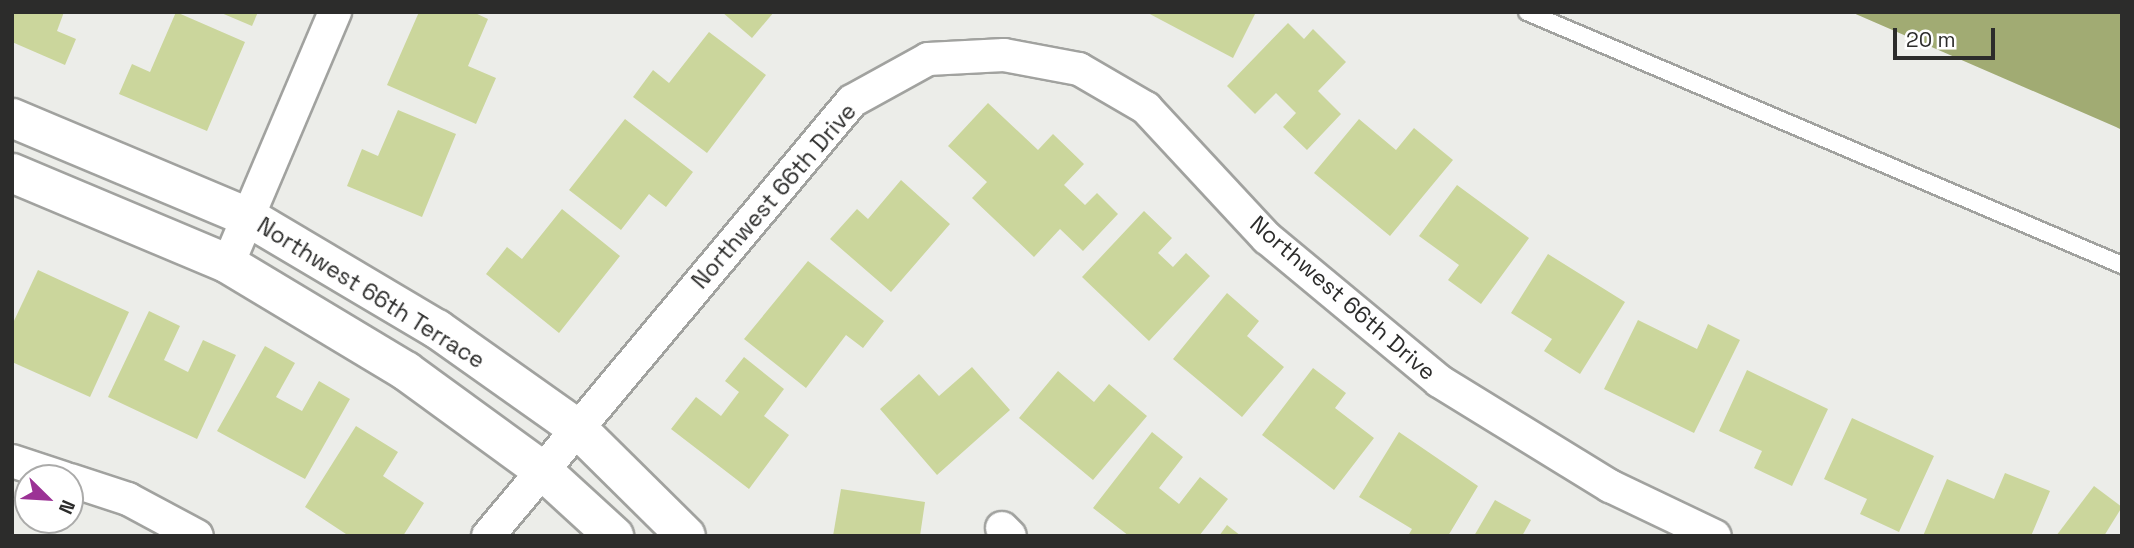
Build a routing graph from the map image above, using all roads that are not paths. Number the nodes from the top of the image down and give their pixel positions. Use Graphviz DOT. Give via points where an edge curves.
graph roads {
  1 [pos="335,12"];
  2 [pos="1527,12"];
  3 [pos="12,118"];
  4 [pos="12,173"];
  5 [pos="248,217"];
  6 [pos="228,264"];
  7 [pos="2122,265"];
  8 [pos="577,428"];
  9 [pos="542,470"];
  10 [pos="84,485"];
  11 [pos="197,536"];
  12 [pos="488,536"];
  13 [pos="614,536"];
  14 [pos="686,536"];
  15 [pos="1715,536"];
  1 -- 5 [label="street"];
  2 -- 7 [label="lane"];
  3 -- 5 [label="street, Northwest 66th Terrace"];
  4 -- 6 [label="street, Northwest 66th Terrace"];
  5 -- 6 [label="street"];
  5 -- 8 [label="street, Northwest 66th Terrace" via="437,329"];
  6 -- 9 [label="street, Northwest 66th Terrace" via="406,371"];
  8 -- 9 [label="street, Northwest 66th Drive"];
  8 -- 14 [label="street, Northwest 66th Terrace"];
  8 -- 15 [label="street, Northwest 66th Drive" via="852,101 928,59 1004,55 1079,69 1146,108 1267,239 1439,381 1610,486"];
  9 -- 12 [label="street, Northwest 66th Drive"];
  9 -- 13 [label="street, Northwest 66th Terrace"];
  10 -- 11 [label="street" via="128,499"];
}
